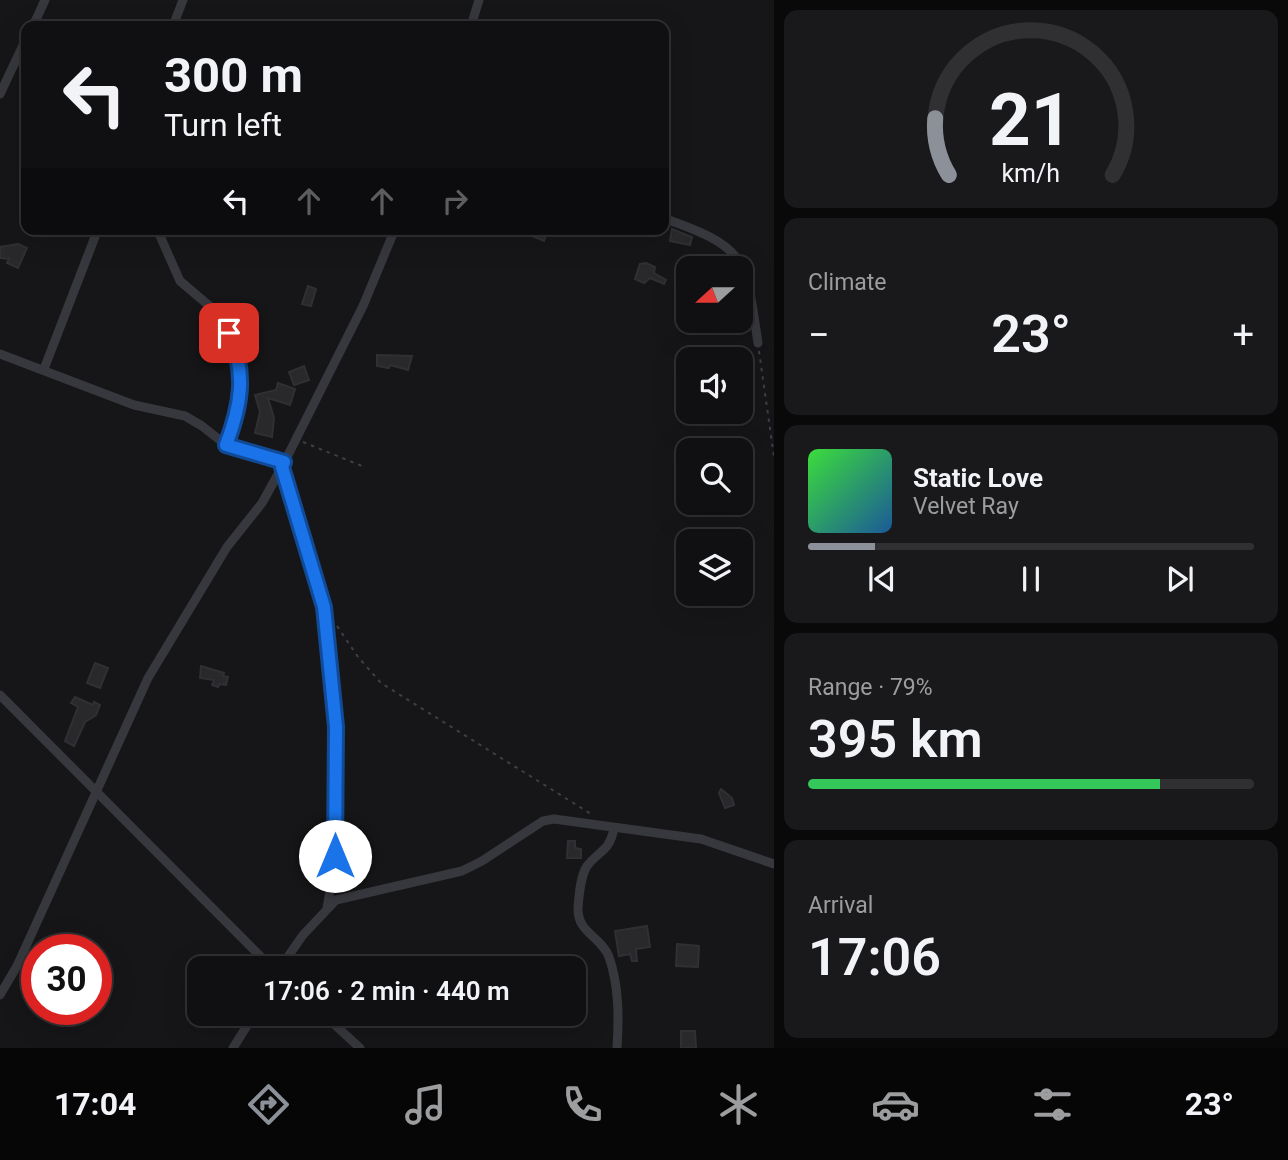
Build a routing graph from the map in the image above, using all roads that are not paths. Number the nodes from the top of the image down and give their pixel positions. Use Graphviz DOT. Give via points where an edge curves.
graph roads {
  1 [pos="46,0"];
  2 [pos="183,0"];
  3 [pos="480,0"];
  4 [pos="36,21"];
  5 [pos="175,21"];
  6 [pos="473,21"];
  7 [pos="21,50"];
  8 [pos="0,94"];
  9 [pos="669,220"];
  10 [pos="96,235"];
  11 [pos="160,235"];
  12 [pos="393,235"];
  13 [pos="758,343"];
  14 [pos="0,354"];
  15 [pos="44,369"];
  16 [pos="226,445"];
  17 [pos="283,464"];
  18 [pos="0,695"];
  19 [pos="95,793"];
  20 [pos="609,827"];
  21 [pos="774,864"];
  22 [pos="327,908"];
  23 [pos="260,956"];
  24 [pos="289,956"];
  25 [pos="0,995"];
  26 [pos="247,1026"];
  27 [pos="336,1026"];
  28 [pos="233,1048"];
  29 [pos="360,1048"];
  30 [pos="617,1048"];
  1 -- 4 [label="street"];
  2 -- 5 [label="street"];
  3 -- 6 [label="street"];
  7 -- 8 [label="street"];
  9 -- 13 [label="street" via="713,237 744,266"];
  10 -- 15 [label="street"];
  11 -- 16 [label="street" via="180,281 213,309 237,352 240,401"];
  12 -- 17 [label="street" via="363,306"];
  14 -- 15 [label="street"];
  15 -- 16 [label="street" via="134,405 194,420"];
  16 -- 17 [label="street"];
  17 -- 19 [label="street" via="160,656"];
  17 -- 22 [label="street" via="324,607 331,660 336,727 335,841"];
  18 -- 19 [label="street"];
  19 -- 23 [label="street"];
  19 -- 25 [label="street"];
  20 -- 21 [label="street" via="701,839"];
  20 -- 22 [label="street" via="543,821 462,870 342,897"];
  20 -- 30 [label="street" via="608,848 586,868 578,910 582,927 609,958 618,992"];
  22 -- 24 [label="street"];
  26 -- 28 [label="street"];
  27 -- 29 [label="street"];
}
